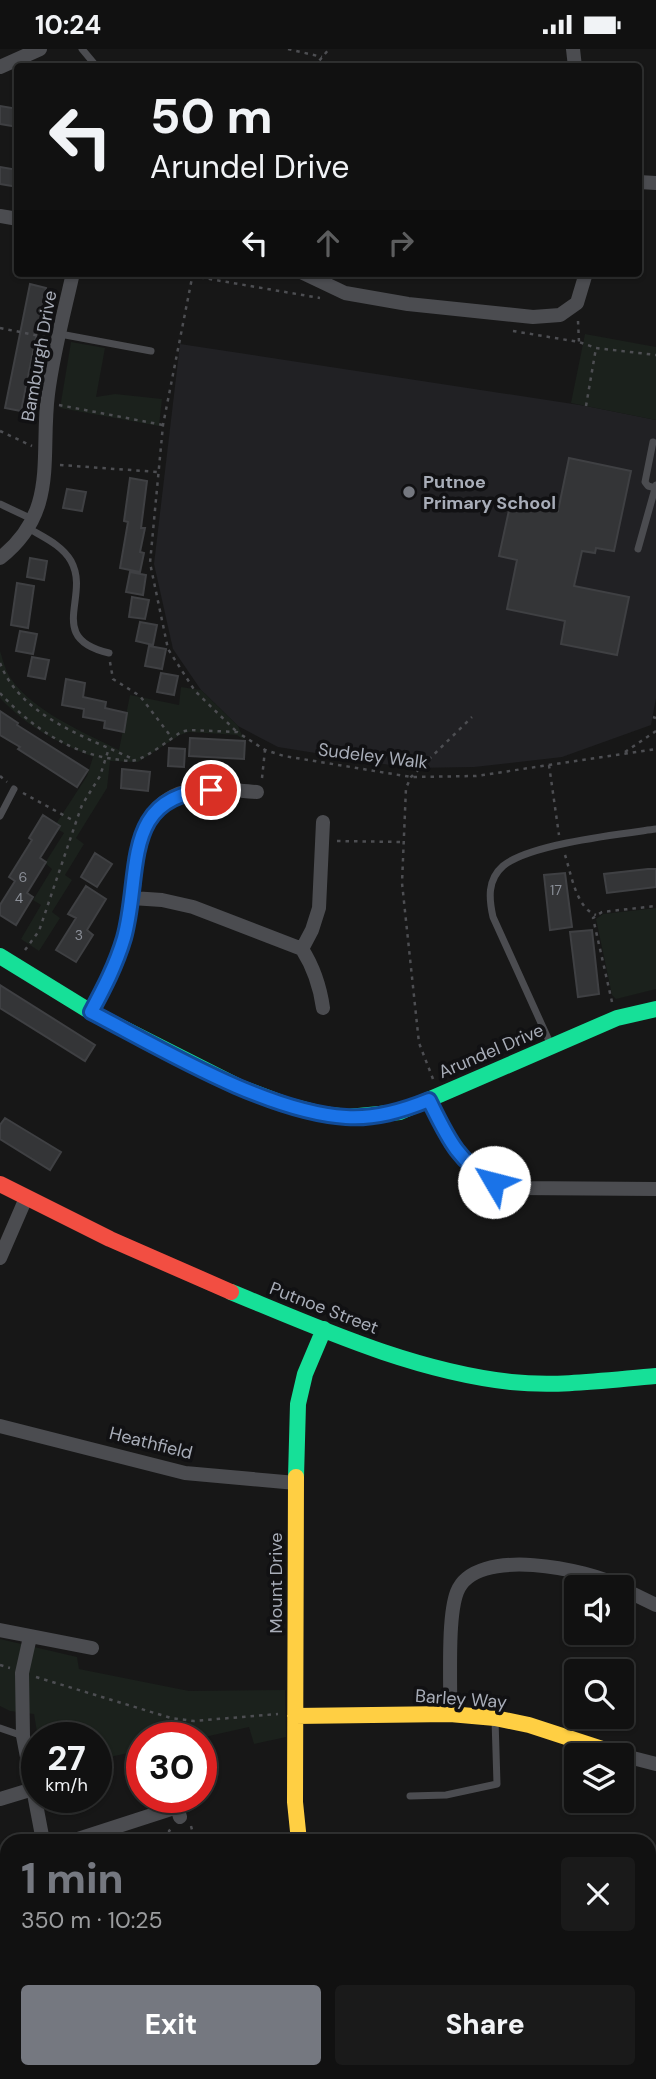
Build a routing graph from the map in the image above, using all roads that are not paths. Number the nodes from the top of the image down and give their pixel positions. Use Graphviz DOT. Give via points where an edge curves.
graph roads {
  1 [pos="40,49"];
  2 [pos="82,49"];
  3 [pos="94,63"];
  4 [pos="0,67"];
  5 [pos="72,277"];
  6 [pos="312,277"];
  7 [pos="585,277"];
  8 [pos="60,337"];
  9 [pos="151,351"];
  10 [pos="653,442"];
  11 [pos="656,487"];
  12 [pos="0,504"];
  13 [pos="30,523"];
  14 [pos="638,549"];
  15 [pos="0,558"];
  16 [pos="109,653"];
  17 [pos="14,789"];
  18 [pos="257,792"];
  19 [pos="0,816"];
  20 [pos="323,822"];
  21 [pos="656,829"];
  22 [pos="132,898"];
  23 [pos="302,949"];
  24 [pos="0,956"];
  25 [pos="323,1009"];
  26 [pos="656,1009"];
  27 [pos="91,1012"];
  28 [pos="551,1046"];
  29 [pos="434,1097"];
  30 [pos="0,1184"];
  31 [pos="656,1189"];
  32 [pos="26,1198"];
  33 [pos="0,1258"];
  34 [pos="324,1329"];
  35 [pos="656,1376"];
  36 [pos="0,1426"];
  37 [pos="296,1483"];
  38 [pos="590,1575"];
  39 [pos="634,1594"];
  40 [pos="656,1605"];
  41 [pos="0,1630"];
  42 [pos="30,1637"];
  43 [pos="92,1648"];
  44 [pos="450,1714"];
  45 [pos="295,1716"];
  46 [pos="495,1718"];
  47 [pos="23,1722"];
  48 [pos="0,1728"];
  49 [pos="21,1735"];
  50 [pos="584,1743"];
  51 [pos="634,1758"];
  52 [pos="656,1764"];
  53 [pos="21,1793"];
  54 [pos="410,1796"];
  55 [pos="0,1799"];
  56 [pos="38,1813"];
  57 [pos="180,1817"];
  58 [pos="42,1834"];
  59 [pos="94,1834"];
  60 [pos="298,1834"];
  1 -- 4 [label="street"];
  2 -- 3 [label="lane"];
  5 -- 8 [label="street, Bamburgh Drive"];
  6 -- 7 [label="street" via="345,292 408,304 533,317 560,315 577,303"];
  8 -- 9 [label="lane"];
  8 -- 13 [label="street, Bamburgh Drive" via="47,403 42,494"];
  10 -- 11 [label="lane" via="645,481"];
  11 -- 14 [label="lane"];
  12 -- 13 [label="lane"];
  13 -- 15 [label="street, Bamburgh Drive"];
  13 -- 16 [label="lane" via="70,559 77,590 74,628 83,643"];
  17 -- 19 [label="lane"];
  18 -- 22 [label="street" via="187,791 168,800 142,830"];
  20 -- 23 [label="street" via="319,908"];
  21 -- 28 [label="lane" via="515,858 492,882 493,917"];
  22 -- 23 [label="street" via="193,907"];
  22 -- 27 [label="street" via="109,979"];
  23 -- 25 [label="street" via="312,965"];
  24 -- 27 [label="street, Arundel Drive"];
  26 -- 28 [label="street, Arundel Drive" via="617,1018"];
  27 -- 29 [label="street, Arundel Drive" via="239,1087 322,1114 348,1117 400,1112"];
  28 -- 29 [label="street, Arundel Drive"];
  29 -- 31 [label="street" via="458,1152 474,1171 494,1182 516,1188"];
  30 -- 32 [label="street, Putnoe Street"];
  32 -- 33 [label="street"];
  32 -- 34 [label="street, Putnoe Street" via="154,1259"];
  34 -- 35 [label="street, Putnoe Street" via="434,1367 514,1382"];
  34 -- 37 [label="street, Mount Drive" via="298,1405"];
  36 -- 37 [label="street, Heathfield" via="185,1473"];
  37 -- 45 [label="street, Mount Drive"];
  38 -- 44 [label="street" via="548,1566 483,1569 467,1577 458,1590 453,1612"];
  39 -- 40 [label="street"];
  41 -- 42 [label="street"];
  42 -- 43 [label="street"];
  42 -- 47 [label="street" via="23,1673"];
  44 -- 45 [label="street, Barley Way"];
  44 -- 46 [label="street, Barley Way"];
  45 -- 60 [label="street, Mount Drive"];
  46 -- 50 [label="street, Barley Way"];
  46 -- 54 [label="lane" via="497,1784 446,1795"];
  48 -- 49 [label="lane"];
  51 -- 52 [label="street, Barley Way"];
  53 -- 55 [label="street"];
  56 -- 58 [label="street"];
  57 -- 59 [label="street" via="177,1807"];
}
